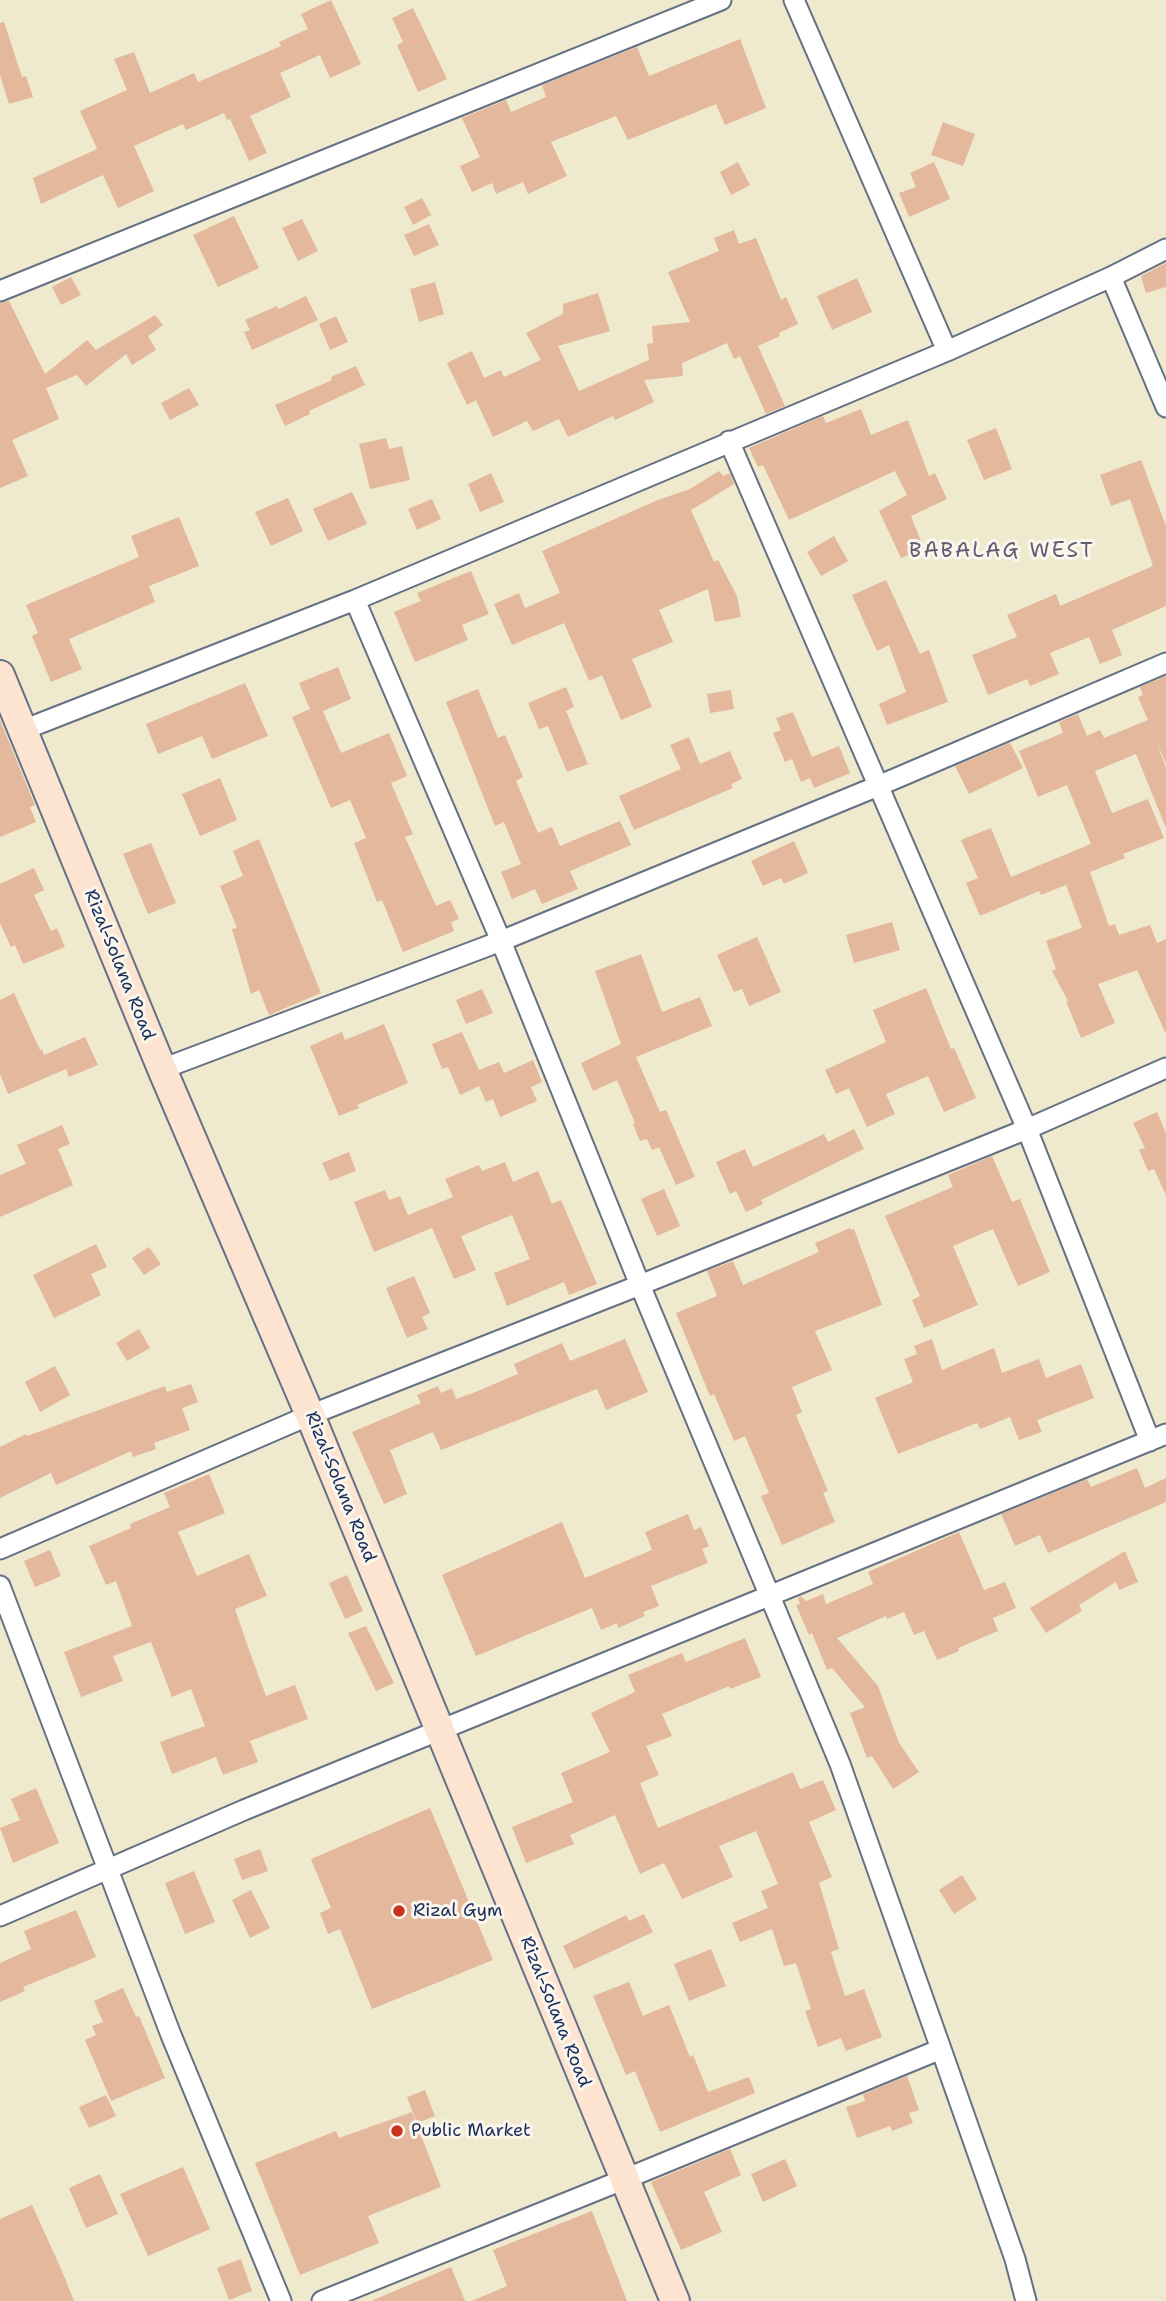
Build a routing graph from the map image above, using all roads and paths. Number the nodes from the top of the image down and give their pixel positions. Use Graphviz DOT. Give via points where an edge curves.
graph roads {
  1 [pos="720,0"];
  2 [pos="794,0"];
  3 [pos="1166,249"];
  4 [pos="1111,277"];
  5 [pos="0,291"];
  6 [pos="947,351"];
  7 [pos="1166,407"];
  8 [pos="729,441"];
  9 [pos="355,600"];
  10 [pos="1166,663"];
  11 [pos="0,676"];
  12 [pos="23,730"];
  13 [pos="878,786"];
  14 [pos="501,941"];
  15 [pos="1166,1068"];
  16 [pos="162,1069"];
  17 [pos="1027,1129"];
  18 [pos="640,1285"];
  19 [pos="310,1415"];
  20 [pos="1158,1438"];
  21 [pos="0,1549"];
  22 [pos="0,1586"];
  23 [pos="768,1595"];
  24 [pos="440,1732"];
  25 [pos="107,1868"];
  26 [pos="0,1916"];
  27 [pos="941,2049"];
  28 [pos="625,2179"];
  29 [pos="281,2301"];
  30 [pos="322,2301"];
  31 [pos="675,2301"];
  32 [pos="1026,2301"];
  1 -- 5 [label="street"];
  2 -- 6 [label="street"];
  3 -- 4 [label="street"];
  4 -- 6 [label="street"];
  4 -- 7 [label="street"];
  6 -- 8 [label="street"];
  8 -- 9 [label="street"];
  8 -- 13 [label="street"];
  9 -- 12 [label="street"];
  9 -- 14 [label="street"];
  10 -- 13 [label="street"];
  11 -- 12 [label="main road, Rizal-Solana Road"];
  12 -- 16 [label="main road, Rizal-Solana Road"];
  13 -- 14 [label="street"];
  13 -- 17 [label="street"];
  14 -- 16 [label="street"];
  14 -- 18 [label="street"];
  15 -- 17 [label="street"];
  16 -- 19 [label="main road, Rizal-Solana Road"];
  17 -- 18 [label="street"];
  17 -- 20 [label="street"];
  18 -- 19 [label="street"];
  18 -- 23 [label="street"];
  19 -- 21 [label="street"];
  19 -- 24 [label="main road, Rizal-Solana Road"];
  20 -- 23 [label="street"];
  22 -- 25 [label="street"];
  23 -- 24 [label="street"];
  23 -- 27 [label="street" via="840,1763"];
  24 -- 25 [label="street"];
  24 -- 28 [label="main road, Rizal-Solana Road"];
  25 -- 26 [label="street"];
  25 -- 29 [label="street"];
  27 -- 28 [label="street"];
  27 -- 32 [label="street"];
  28 -- 30 [label="street"];
  28 -- 31 [label="main road, Rizal-Solana Road"];
}
